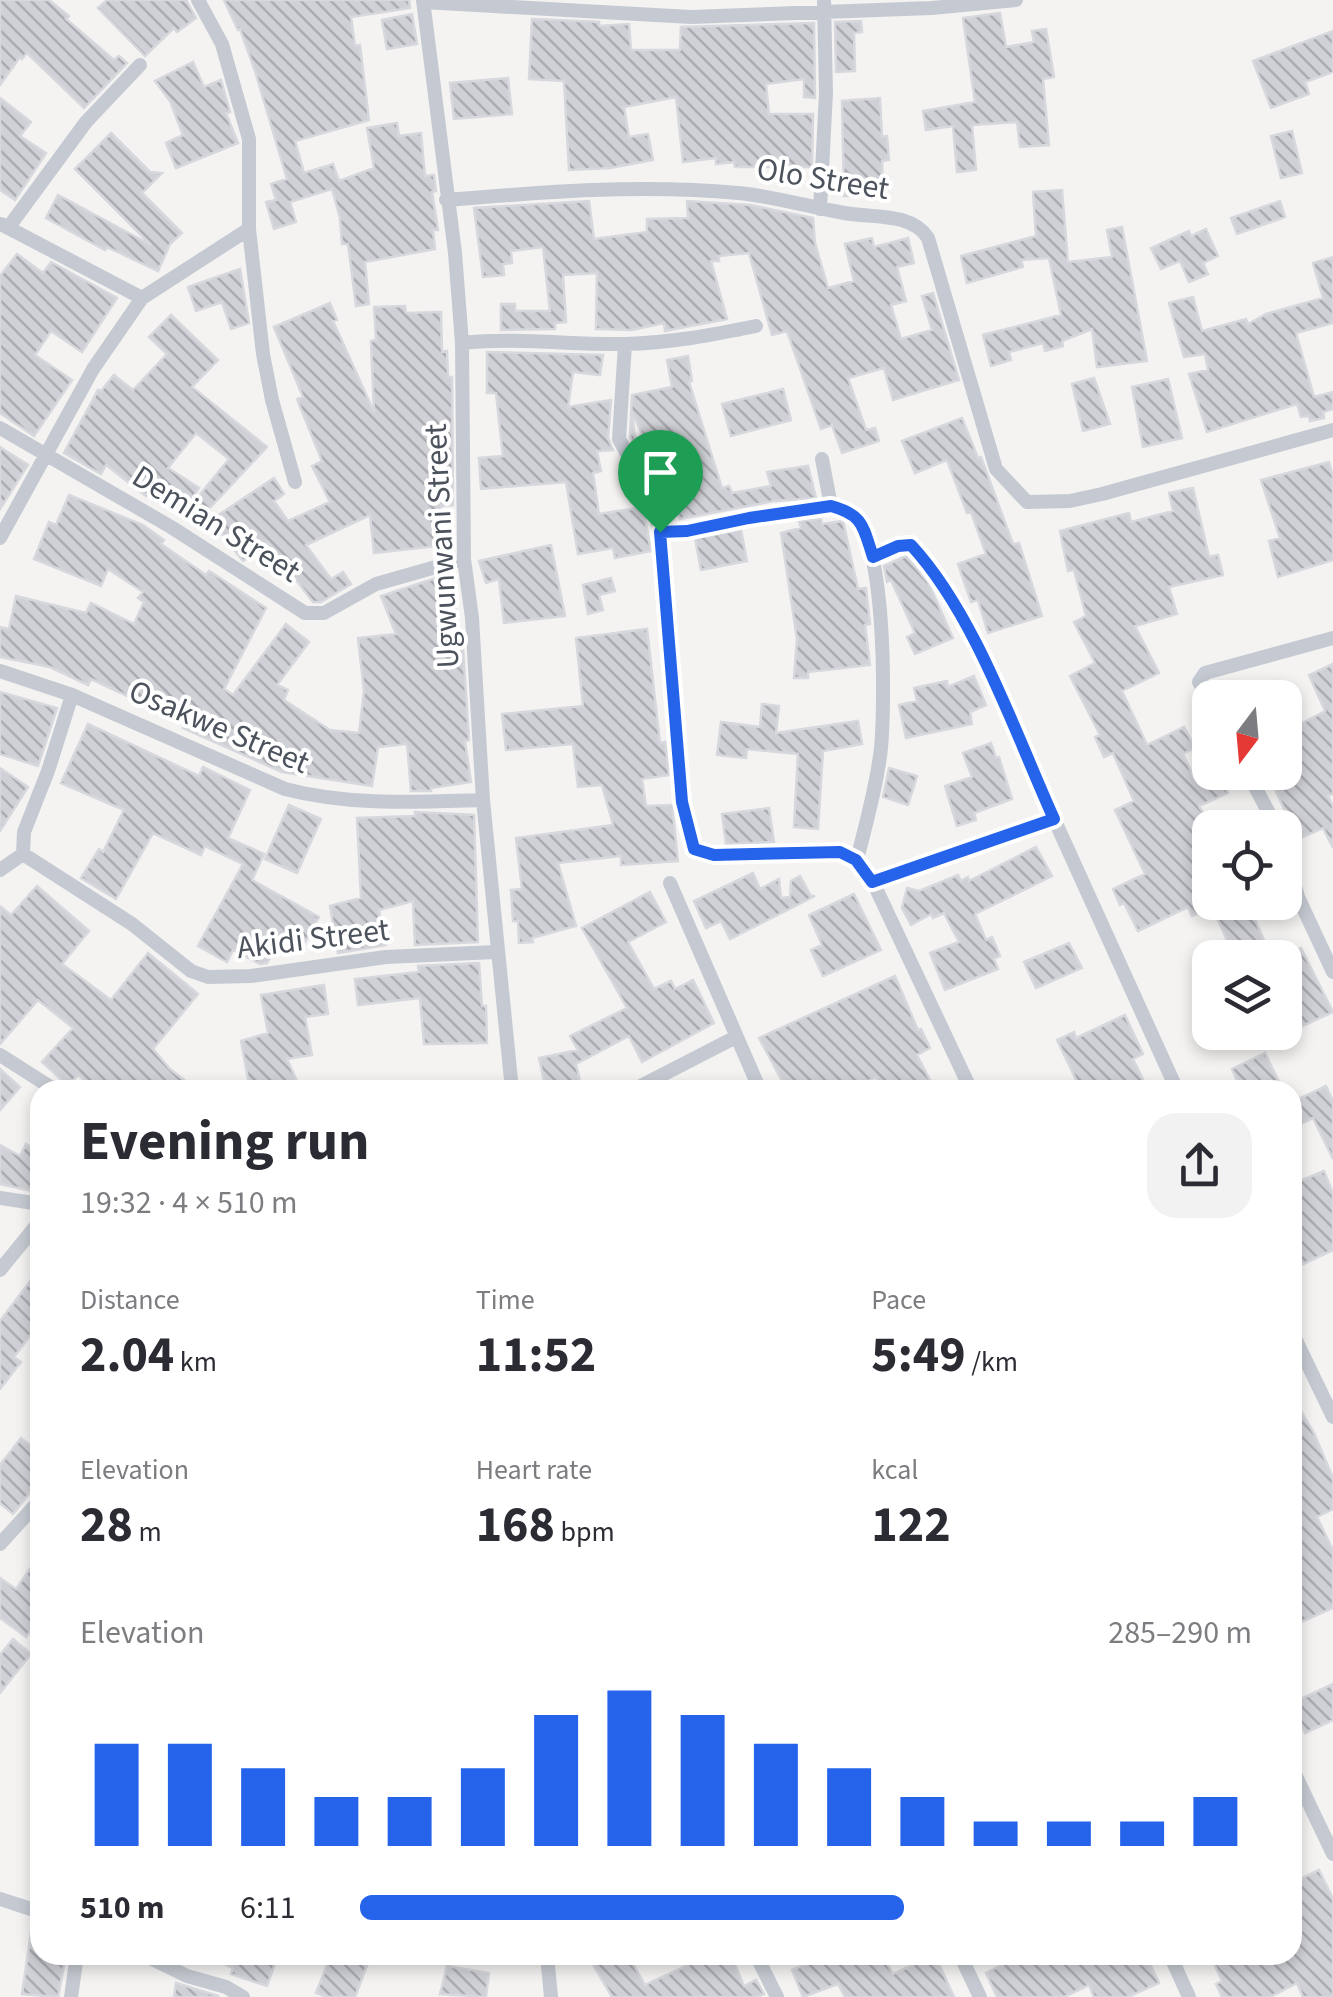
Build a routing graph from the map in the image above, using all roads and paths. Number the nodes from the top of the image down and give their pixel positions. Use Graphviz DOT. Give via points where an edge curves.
graph roads {
  1 [pos="198,0"];
  2 [pos="1016,0"];
  3 [pos="423,1"];
  4 [pos="825,6"];
  5 [pos="140,65"];
  6 [pos="446,200"];
  7 [pos="820,209"];
  8 [pos="4,226"];
  9 [pos="249,229"];
  10 [pos="142,298"];
  11 [pos="756,326"];
  12 [pos="462,343"];
  13 [pos="625,344"];
  14 [pos="0,428"];
  15 [pos="1333,430"];
  16 [pos="48,455"];
  17 [pos="822,459"];
  18 [pos="295,482"];
  19 [pos="831,506"];
  20 [pos="660,532"];
  21 [pos="0,538"];
  22 [pos="873,557"];
  23 [pos="464,559"];
  24 [pos="1333,638"];
  25 [pos="0,671"];
  26 [pos="1200,680"];
  27 [pos="72,695"];
  28 [pos="482,800"];
  29 [pos="1054,819"];
  30 [pos="23,854"];
  31 [pos="856,860"];
  32 [pos="0,870"];
  33 [pos="872,882"];
  34 [pos="670,883"];
  35 [pos="1302,906"];
  36 [pos="496,952"];
  37 [pos="1333,972"];
  38 [pos="736,1037"];
  39 [pos="0,1055"];
  40 [pos="39,1080"];
  41 [pos="511,1080"];
  42 [pos="653,1080"];
  43 [pos="755,1080"];
  44 [pos="966,1080"];
  45 [pos="1172,1080"];
  46 [pos="0,1198"];
  47 [pos="30,1202"];
  48 [pos="30,1233"];
  49 [pos="0,1270"];
  50 [pos="1302,1353"];
  51 [pos="1333,1417"];
  52 [pos="30,1509"];
  53 [pos="4,1534"];
  54 [pos="1302,1789"];
  55 [pos="1333,1854"];
  56 [pos="0,1899"];
  57 [pos="30,1909"];
  58 [pos="76,1965"];
  59 [pos="164,1965"];
  60 [pos="548,1965"];
  61 [pos="761,1965"];
  62 [pos="965,1965"];
  63 [pos="1175,1965"];
  64 [pos="226,1992"];
  65 [pos="71,1997"];
  66 [pos="242,1997"];
  67 [pos="551,1997"];
  68 [pos="777,1997"];
  69 [pos="980,1997"];
  70 [pos="1189,1997"];
  1 -- 9 [label="street" via="222,44 249,139"];
  2 -- 4 [label="street" via="932,8"];
  3 -- 4 [label="street" via="691,16"];
  3 -- 6 [label="street, Ugwunwani Street"];
  4 -- 7 [label="street"];
  5 -- 8 [label="street"];
  6 -- 7 [label="street, Olo Street" via="647,188 738,192"];
  6 -- 12 [label="street, Ugwunwani Street"];
  7 -- 15 [label="street, Olo Street" via="920,226 996,469 1027,502 1070,501"];
  8 -- 10 [label="street"];
  9 -- 10 [label="street"];
  9 -- 18 [label="street" via="272,400"];
  10 -- 16 [label="street" via="92,370"];
  11 -- 13 [label="street"];
  12 -- 13 [label="street"];
  12 -- 23 [label="street, Ugwunwani Street"];
  13 -- 20 [label="street" via="618,439 651,497"];
  14 -- 16 [label="street, Demian Street"];
  16 -- 21 [label="street"];
  16 -- 23 [label="street, Demian Street" via="314,616 376,584"];
  17 -- 19 [label="street"];
  19 -- 20 [label="street"];
  19 -- 22 [label="street" via="861,521"];
  20 -- 31 [label="street" via="682,802 694,849 714,855 840,852"];
  22 -- 29 [label="street" via="911,545 935,574 962,616"];
  22 -- 31 [label="street" via="884,705 881,751"];
  23 -- 28 [label="street, Ugwunwani Street"];
  24 -- 26 [label="street"];
  25 -- 27 [label="street, Osakwe Street"];
  27 -- 28 [label="street, Osakwe Street" via="313,797"];
  27 -- 30 [label="street" via="24,832"];
  28 -- 36 [label="street, Ugwunwani Street"];
  29 -- 33 [label="street"];
  29 -- 45 [label="street"];
  30 -- 32 [label="street"];
  30 -- 36 [label="street, Akidi Street" via="208,977"];
  31 -- 33 [label="street"];
  33 -- 44 [label="street"];
  34 -- 38 [label="street"];
  35 -- 37 [label="street"];
  36 -- 41 [label="street, Ugwunwani Street"];
  38 -- 42 [label="street"];
  38 -- 43 [label="street"];
  39 -- 40 [label="street"];
  46 -- 47 [label="street"];
  48 -- 49 [label="street"];
  50 -- 51 [label="street"];
  52 -- 53 [label="street"];
  54 -- 55 [label="street"];
  56 -- 57 [label="street"];
  58 -- 65 [label="street"];
  59 -- 64 [label="street"];
  60 -- 67 [label="street"];
  61 -- 68 [label="street"];
  62 -- 69 [label="street"];
  63 -- 70 [label="street"];
  64 -- 66 [label="street"];
}
